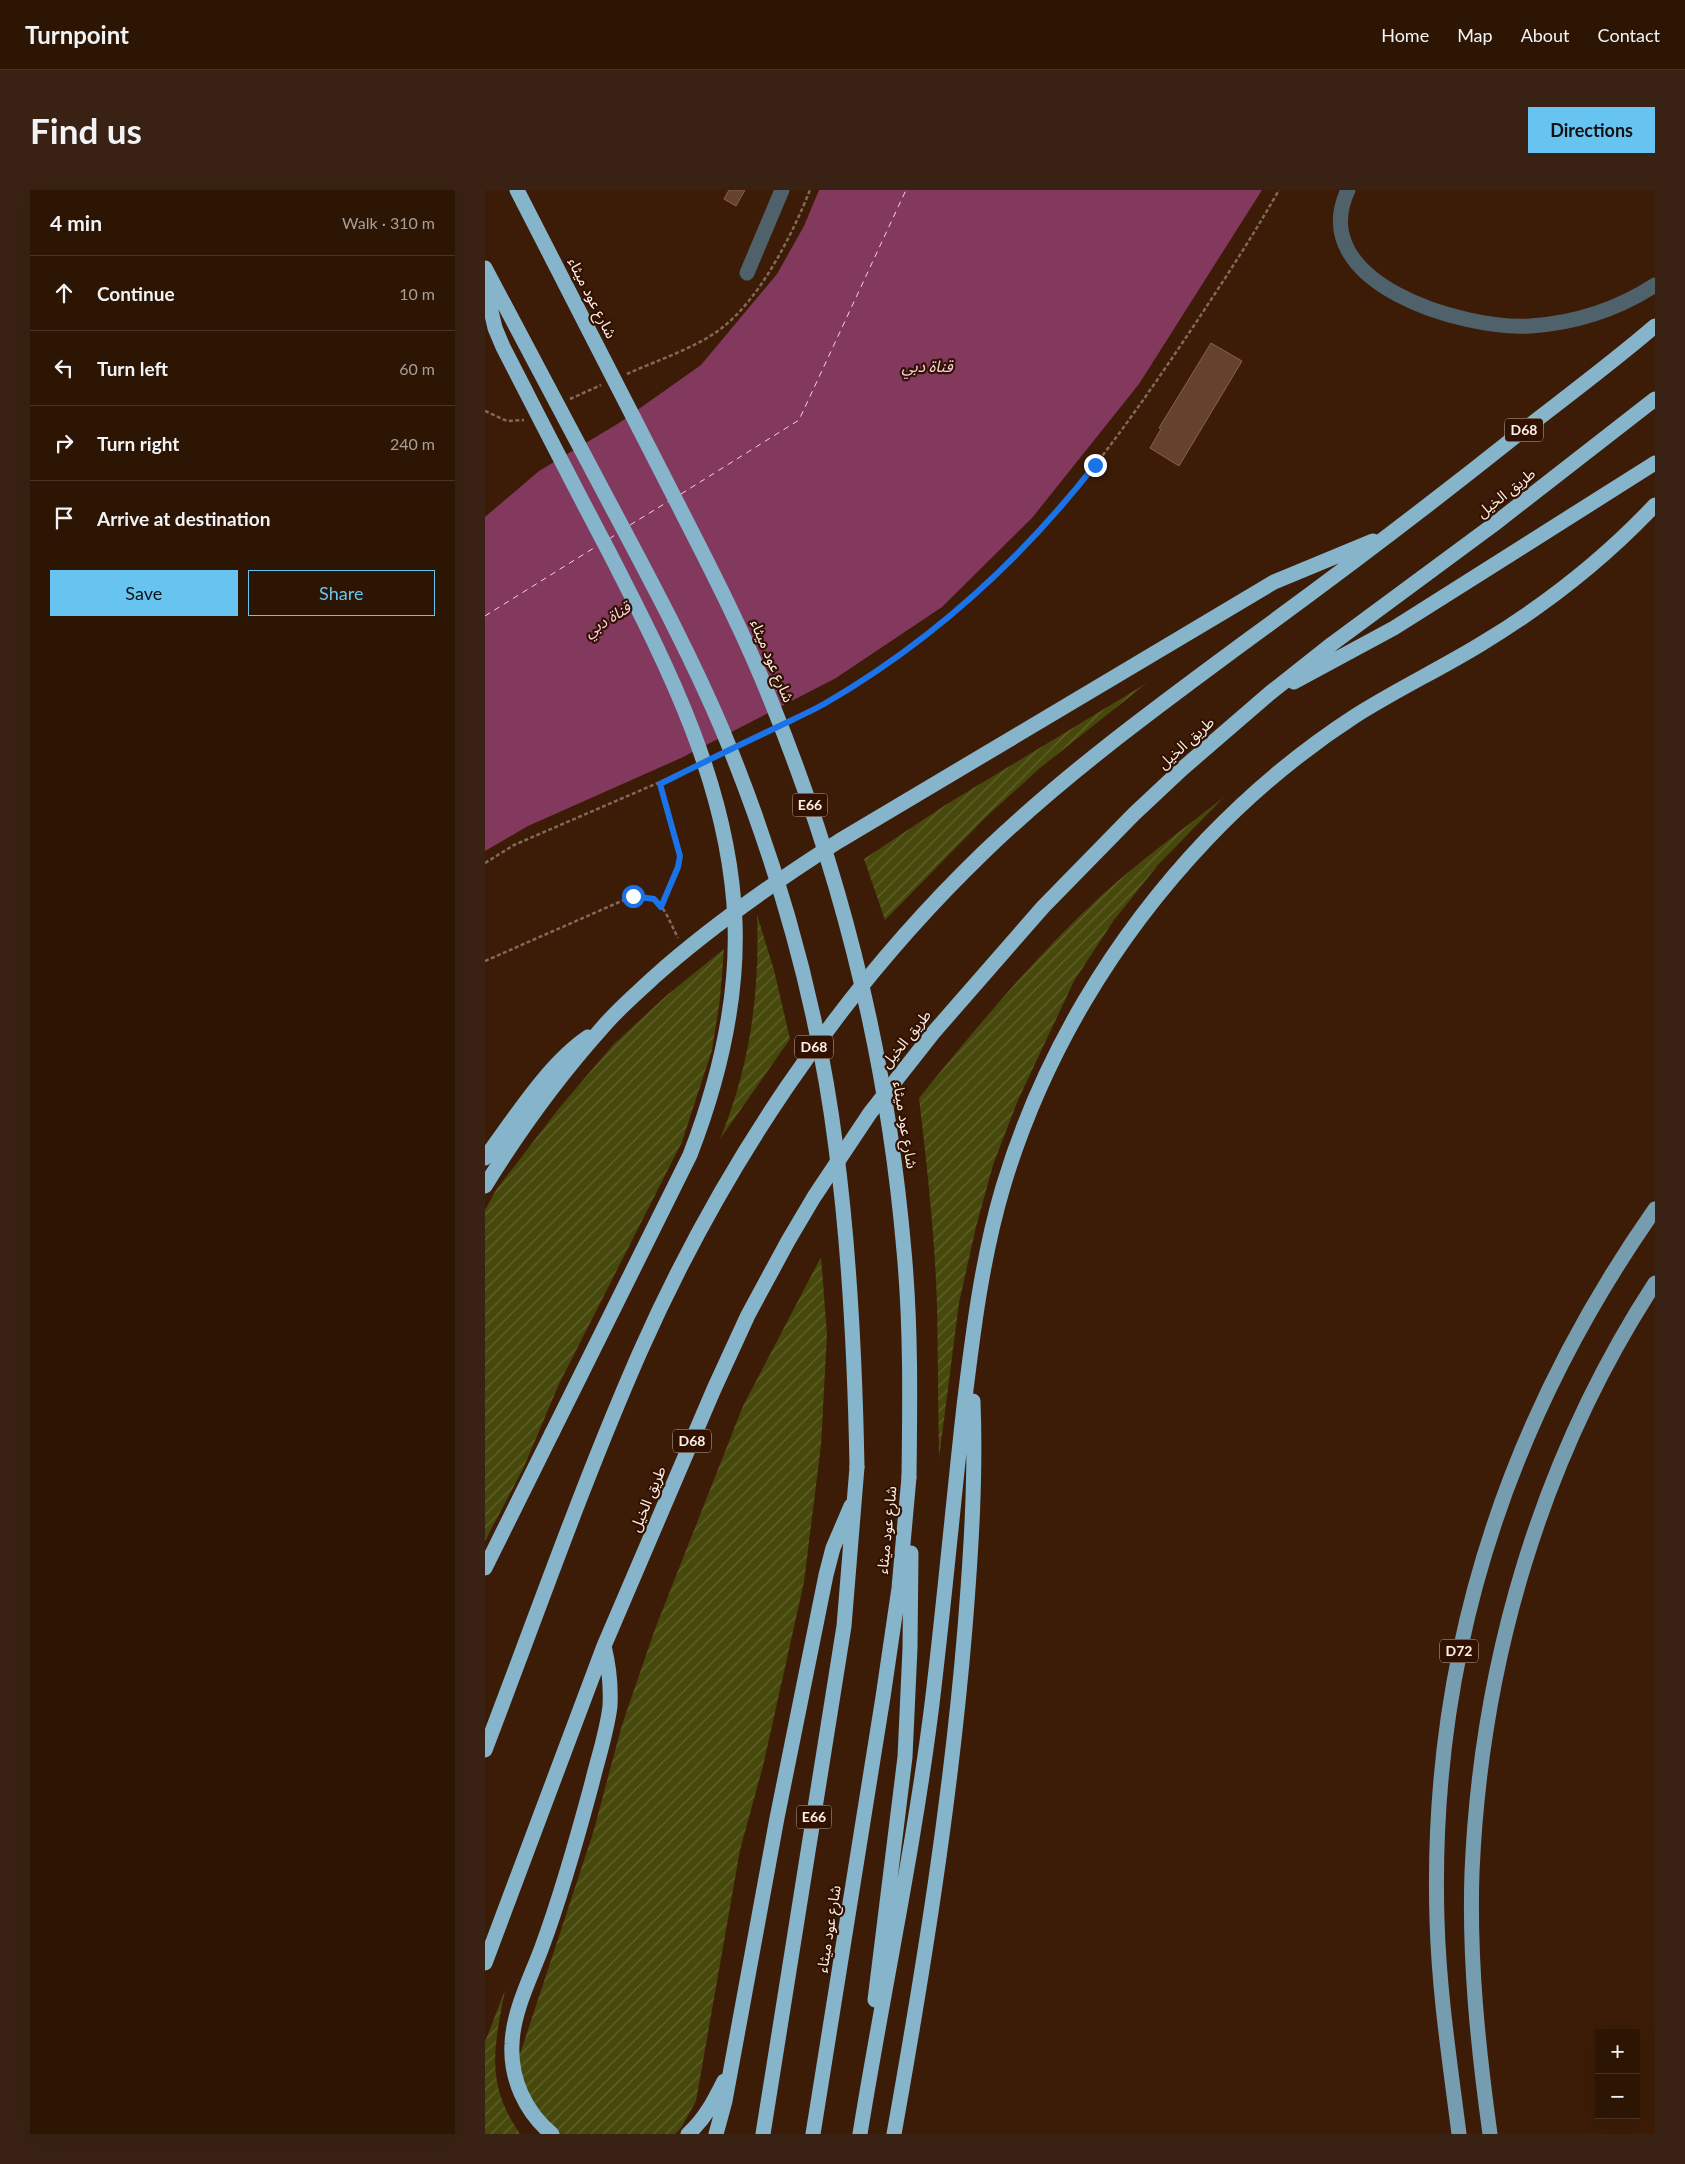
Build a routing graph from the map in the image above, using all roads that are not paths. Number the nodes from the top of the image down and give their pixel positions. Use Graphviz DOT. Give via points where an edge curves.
graph roads {
  1 [pos="517,190"];
  2 [pos="782,190"];
  3 [pos="1348,190"];
  4 [pos="485,268"];
  5 [pos="747,272"];
  6 [pos="485,285"];
  7 [pos="1655,285"];
  8 [pos="1655,326"];
  9 [pos="1655,398"];
  10 [pos="1655,463"];
  11 [pos="1655,505"];
  12 [pos="1393,533"];
  13 [pos="1270,693"];
  14 [pos="602,1028"];
  15 [pos="485,1158"];
  16 [pos="485,1186"];
  17 [pos="1655,1209"];
  18 [pos="1655,1283"];
  19 [pos="968,1375"];
  20 [pos="855,1498"];
  21 [pos="909,1499"];
  22 [pos="485,1568"];
  23 [pos="604,1646"];
  24 [pos="485,1750"];
  25 [pos="485,1963"];
  26 [pos="877,2029"];
  27 [pos="730,2068"];
  28 [pos="552,2134"];
  29 [pos="688,2134"];
  30 [pos="716,2134"];
  31 [pos="763,2134"];
  32 [pos="813,2134"];
  33 [pos="860,2134"];
  34 [pos="894,2134"];
  35 [pos="1459,2134"];
  36 [pos="1490,2134"];
  1 -- 21 [label="highway, شارع عود ميثاء / E66, bridge" via="728,602 773,705 821,838 845,919 871,1028 891,1139 904,1251 911,1364"];
  2 -- 5 [label="street"];
  3 -- 7 [label="street" via="1341,208 1340,228 1342,241 1356,264 1392,290 1431,310 1453,317 1510,326 1549,324 1608,309"];
  4 -- 20 [label="highway, E66, bridge" via="677,630 721,729 760,830 792,933 815,1029 836,1145 855,1360"];
  6 -- 22 [label="highway, bridge" via="503,347 647,627 696,738 724,829 735,923 735,971 721,1065 690,1155"];
  8 -- 12 [label="highway, D68"];
  9 -- 13 [label="highway, طريق الخيل / D68"];
  10 -- 13 [label="highway" via="1394,628"];
  11 -- 19 [label="highway" via="1617,542 1554,594 1486,641 1384,698 1269,780 1209,837 1155,898 1085,1000 1047,1073 1016,1149 992,1228 978,1298"];
  12 -- 14 [label="highway" via="1274,582 839,841 741,906 685,951"];
  12 -- 24 [label="highway, D68" via="1112,741 1045,796 921,917 811,1051 764,1121 719,1198 641,1350"];
  13 -- 23 [label="highway, طريق الخيل / D68" via="1161,788 1063,887 933,1033 866,1120 814,1197 748,1315"];
  14 -- 15 [label="highway" via="563,1057"];
  14 -- 16 [label="highway" via="536,1110"];
  17 -- 35 [label="main road, D72" via="1594,1302 1535,1416 1493,1527 1459,1651 1443,1755 1437,1865 1440,1975"];
  18 -- 36 [label="main road, D72" via="1600,1376 1558,1467 1524,1562 1497,1671 1481,1767 1472,1873 1475,1994"];
  19 -- 26 [label="highway" via="917,1811"];
  19 -- 34 [label="highway" via="973,1414 972,1540 958,1709 913,2025"];
  20 -- 27 [label="highway" via="833,1548 827,1575"];
  20 -- 31 [label="highway, E66" via="845,1626"];
  21 -- 26 [label="highway" via="911,1628 907,1728 876,1985"];
  21 -- 32 [label="highway, شارع عود ميثاء / E66" via="883,1697"];
  23 -- 25 [label="highway, طريق الخيل / D68"];
  23 -- 28 [label="highway" via="610,1677 607,1723 571,1861 519,2008 512,2043 520,2091 538,2120"];
  26 -- 33 [label="highway"];
  27 -- 29 [label="highway" via="710,2109"];
  27 -- 30 [label="highway"];
}
